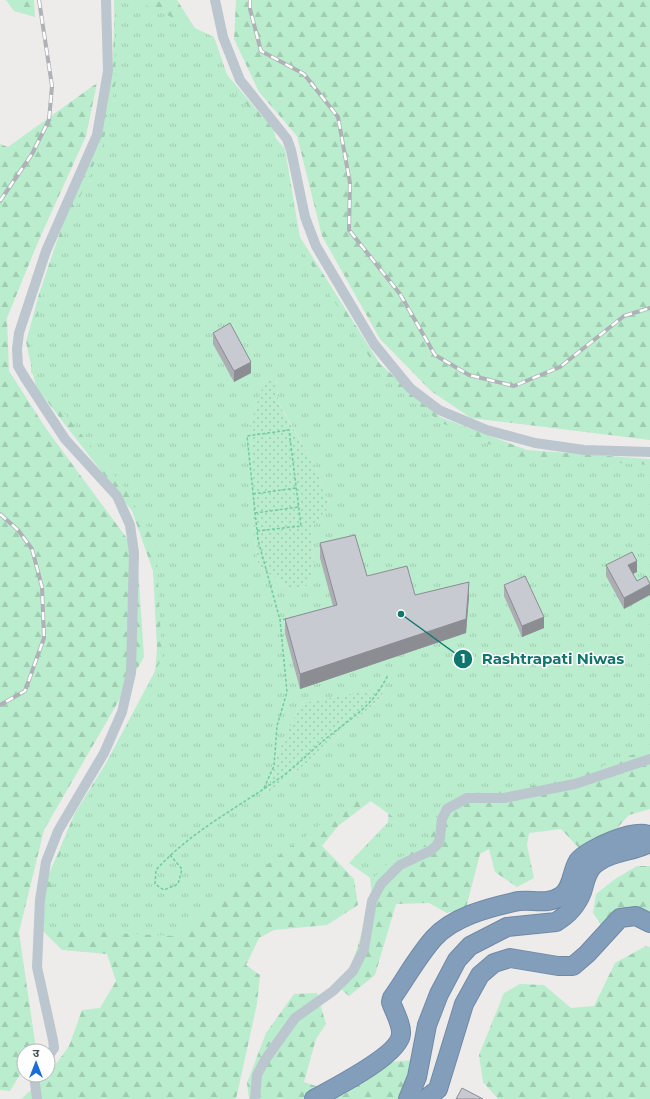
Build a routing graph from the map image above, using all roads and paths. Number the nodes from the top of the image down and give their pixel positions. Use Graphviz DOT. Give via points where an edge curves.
graph roads {
  1 [pos="106,0"];
  2 [pos="215,0"];
  3 [pos="650,452"];
  4 [pos="296,488"];
  5 [pos="253,494"];
  6 [pos="298,507"];
  7 [pos="255,513"];
  8 [pos="257,531"];
  9 [pos="291,618"];
  10 [pos="280,620"];
  11 [pos="388,675"];
  12 [pos="650,759"];
  13 [pos="264,788"];
  14 [pos="650,836"];
  15 [pos="650,840"];
  16 [pos="170,855"];
  17 [pos="650,922"];
  18 [pos="54,1043"];
  19 [pos="35,1083"];
  20 [pos="37,1099"];
  21 [pos="255,1099"];
  22 [pos="314,1099"];
  23 [pos="408,1099"];
  24 [pos="426,1099"];
  1 -- 18 [label="street" via="108,71 97,135 46,251 19,333 17,349 18,366 24,378 65,439 117,496 130,525 134,553 131,673 122,712 104,753 58,831 46,862 40,907 37,967"];
  2 -- 3 [label="street" via="223,38 240,80 287,139 305,217 316,246 374,344 410,388 439,410 487,430 535,443 584,450"];
  4 -- 5 [label="path"];
  4 -- 5 [label="path" via="289,430 247,436"];
  4 -- 6 [label="path"];
  5 -- 7 [label="path"];
  6 -- 7 [label="path"];
  6 -- 8 [label="path" via="301,526"];
  7 -- 8 [label="path"];
  8 -- 10 [label="path"];
  9 -- 10 [label="path"];
  10 -- 13 [label="path" via="287,692 277,726 274,766"];
  11 -- 13 [label="path" via="379,693 359,714"];
  12 -- 21 [label="street" via="575,784 504,798 467,798 447,809 442,819 437,845 400,865 381,884 372,901 364,949 353,971 333,991 295,1018 265,1060 257,1076"];
  13 -- 16 [label="path" via="219,817"];
  14 -- 22 [label="highway" via="641,834 620,838 583,855 568,888 561,896 549,901 516,901 453,923 441,932 427,947 392,998 391,1002 401,1031 400,1039 381,1060"];
  15 -- 23 [label="highway" via="645,845 602,859 594,865 588,872 578,900 556,922 507,927 470,946 457,960 439,994 427,1025 416,1077"];
  16 -- 16 [label="path" via="156,870 156,884 164,890 178,884 182,869"];
  17 -- 24 [label="highway" via="636,916 620,918 573,966 510,958 494,963 480,975 464,1004 438,1089"];
  19 -- 20 [label="street"];
}
